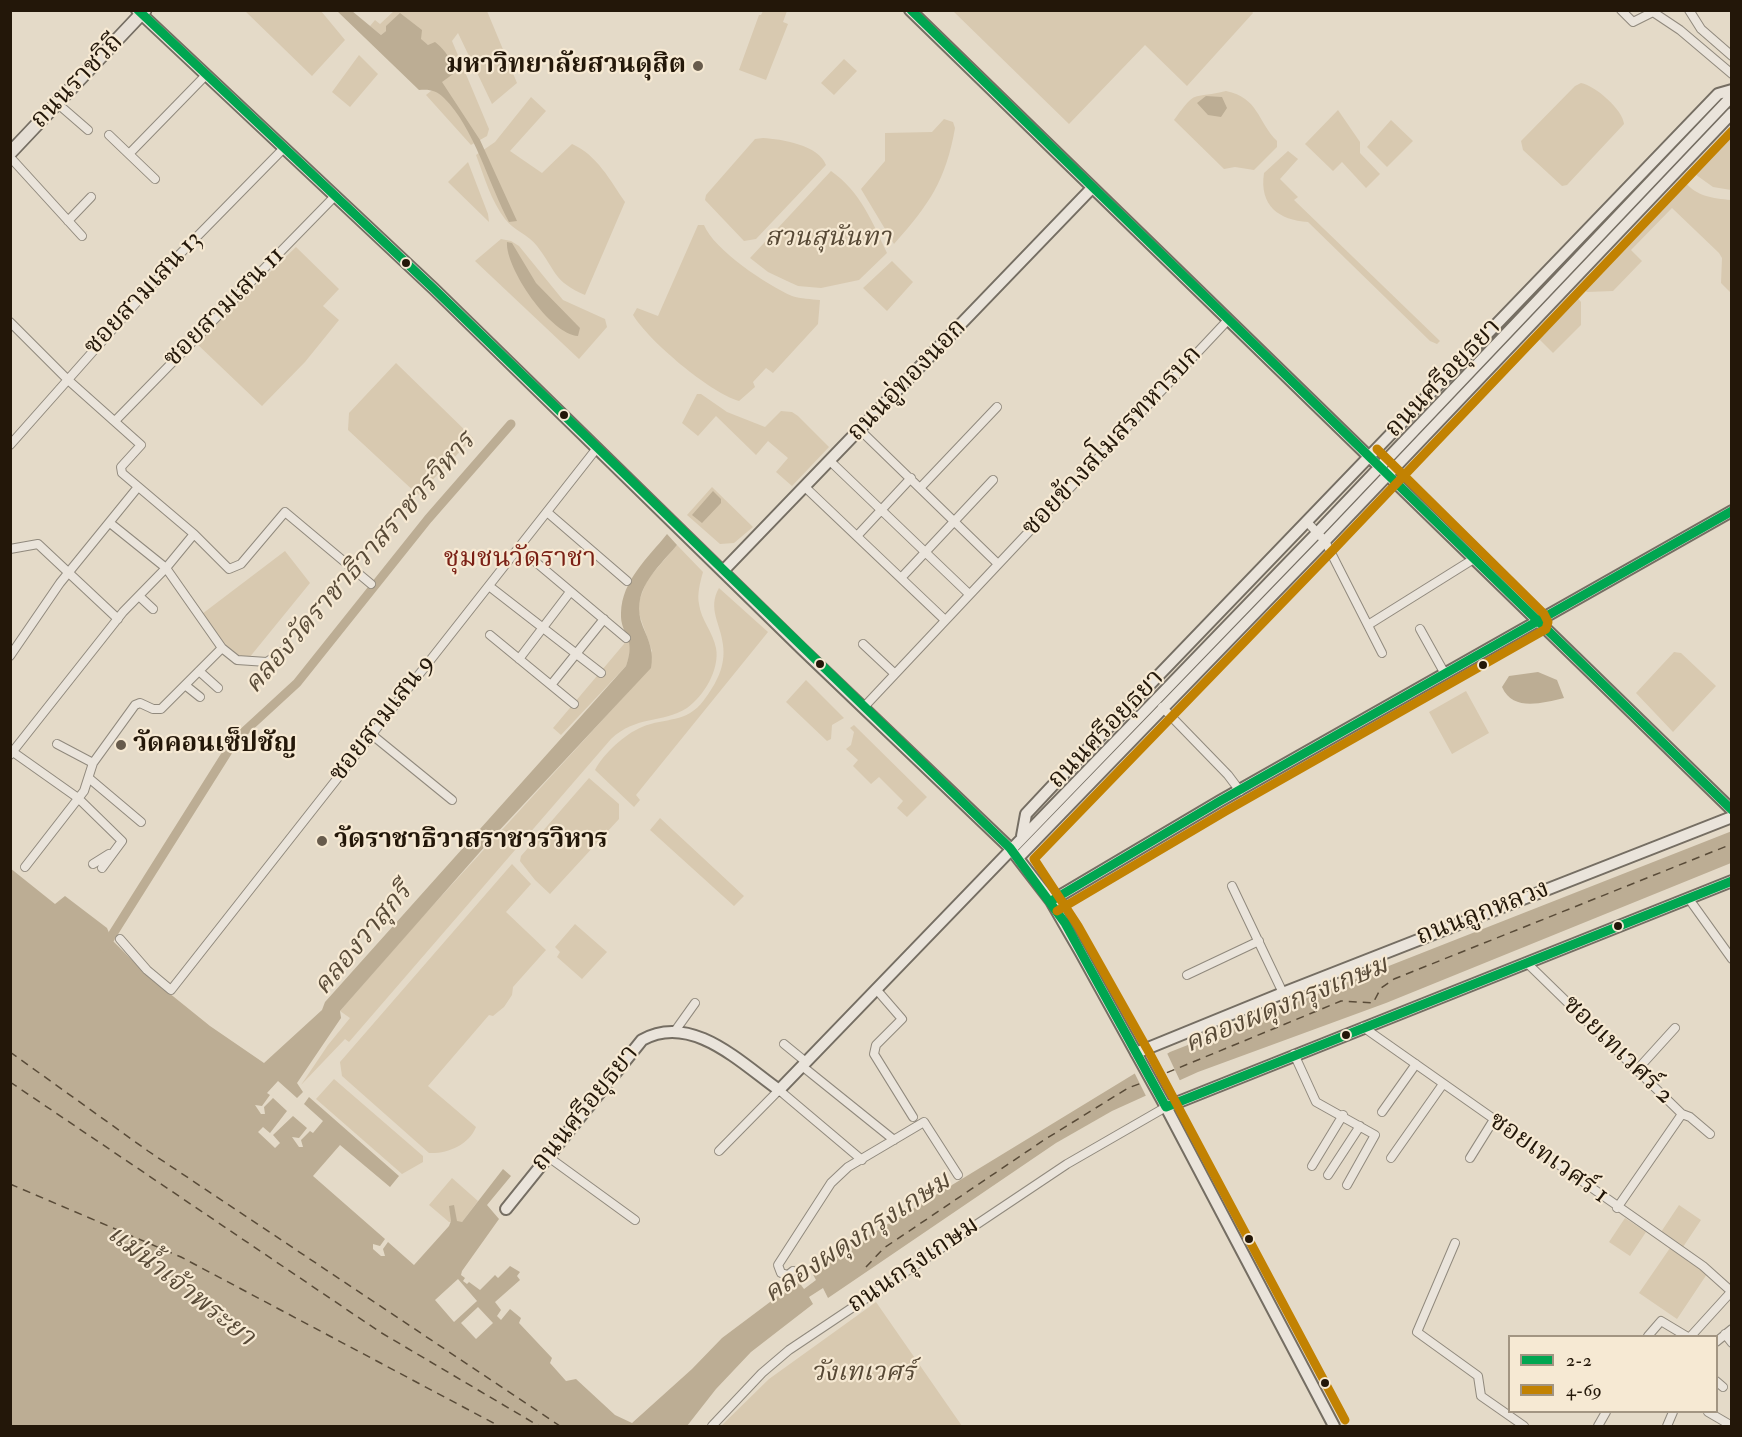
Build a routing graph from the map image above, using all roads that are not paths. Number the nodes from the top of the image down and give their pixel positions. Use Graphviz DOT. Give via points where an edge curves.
graph roads {
  1 [pos="910,10"];
  2 [pos="1621,10"];
  3 [pos="1689,10"];
  4 [pos="1654,11"];
  5 [pos="141,12"];
  6 [pos="1731,57"];
  7 [pos="1731,74"];
  8 [pos="206,75"];
  9 [pos="1731,90"];
  10 [pos="1718,94"];
  11 [pos="1730,102"];
  12 [pos="58,104"];
  13 [pos="1731,113"];
  14 [pos="1727,125"];
  15 [pos="88,130"];
  16 [pos="109,135"];
  17 [pos="1677,136"];
  18 [pos="1686,145"];
  19 [pos="283,148"];
  20 [pos="10,153"];
  21 [pos="129,154"];
  22 [pos="10,158"];
  23 [pos="1672,159"];
  24 [pos="1682,168"];
  25 [pos="156,179"];
  26 [pos="1091,189"];
  27 [pos="335,196"];
  28 [pos="91,197"];
  29 [pos="68,220"];
  30 [pos="1589,228"];
  31 [pos="82,236"];
  32 [pos="1599,237"];
  33 [pos="1546,273"];
  34 [pos="1562,276"];
  35 [pos="1519,301"];
  36 [pos="1529,310"];
  37 [pos="1227,321"];
  38 [pos="10,322"];
  39 [pos="1480,342"];
  40 [pos="1490,351"];
  41 [pos="67,379"];
  42 [pos="1440,403"];
  43 [pos="997,407"];
  44 [pos="1449,412"];
  45 [pos="1424,420"];
  46 [pos="115,421"];
  47 [pos="1433,428"];
  48 [pos="860,430"];
  49 [pos="10,445"];
  50 [pos="597,448"];
  51 [pos="1369,458"];
  52 [pos="830,461"];
  53 [pos="1378,467"];
  54 [pos="1388,476"];
  55 [pos="912,478"];
  56 [pos="993,480"];
  57 [pos="138,487"];
  58 [pos="805,487"];
  59 [pos="921,487"];
  60 [pos="881,510"];
  61 [pos="1731,511"];
  62 [pos="546,512"];
  63 [pos="955,520"];
  64 [pos="1308,522"];
  65 [pos="110,523"];
  66 [pos="1318,532"];
  67 [pos="194,534"];
  68 [pos="857,536"];
  69 [pos="1325,541"];
  70 [pos="519,548"];
  71 [pos="10,549"];
  72 [pos="925,552"];
  73 [pos="1472,560"];
  74 [pos="998,564"];
  75 [pos="166,568"];
  76 [pos="723,571"];
  77 [pos="68,572"];
  78 [pos="901,578"];
  79 [pos="627,581"];
  80 [pos="371,584"];
  81 [pos="489,586"];
  82 [pos="570,592"];
  83 [pos="969,594"];
  84 [pos="139,596"];
  85 [pos="153,609"];
  86 [pos="118,619"];
  87 [pos="604,619"];
  88 [pos="1215,619"];
  89 [pos="945,620"];
  90 [pos="1536,623"];
  91 [pos="1368,625"];
  92 [pos="543,627"];
  93 [pos="1420,629"];
  94 [pos="490,635"];
  95 [pos="1221,637"];
  96 [pos="626,638"];
  97 [pos="863,644"];
  98 [pos="222,648"];
  99 [pos="281,652"];
  100 [pos="576,653"];
  101 [pos="1382,653"];
  102 [pos="10,656"];
  103 [pos="519,658"];
  104 [pos="199,670"];
  105 [pos="601,673"];
  106 [pos="895,674"];
  107 [pos="1445,674"];
  108 [pos="1160,675"];
  109 [pos="1171,684"];
  110 [pos="185,685"];
  111 [pos="551,685"];
  112 [pos="218,688"];
  113 [pos="200,697"];
  114 [pos="574,704"];
  115 [pos="864,707"];
  116 [pos="1162,707"];
  117 [pos="1128,709"];
  118 [pos="1138,718"];
  119 [pos="371,734"];
  120 [pos="1128,736"];
  121 [pos="57,744"];
  122 [pos="12,754"];
  123 [pos="93,763"];
  124 [pos="90,778"];
  125 [pos="1088,778"];
  126 [pos="1240,790"];
  127 [pos="78,798"];
  128 [pos="452,800"];
  129 [pos="1731,810"];
  130 [pos="1731,817"];
  131 [pos="141,822"];
  132 [pos="1022,836"];
  133 [pos="1010,848"];
  134 [pos="114,852"];
  135 [pos="1018,858"];
  136 [pos="93,864"];
  137 [pos="25,867"];
  138 [pos="102,868"];
  139 [pos="1731,881"];
  140 [pos="1232,886"];
  141 [pos="1689,899"];
  142 [pos="1051,902"];
  143 [pos="120,939"];
  144 [pos="1259,941"];
  145 [pos="1731,959"];
  146 [pos="1527,963"];
  147 [pos="1187,975"];
  148 [pos="876,989"];
  149 [pos="1283,993"];
  150 [pos="695,1003"];
  151 [pos="1363,1027"];
  152 [pos="1675,1028"];
  153 [pos="675,1030"];
  154 [pos="784,1044"];
  155 [pos="1294,1054"];
  156 [pos="1138,1058"];
  157 [pos="804,1064"];
  158 [pos="1416,1064"];
  159 [pos="1636,1071"];
  160 [pos="1443,1084"];
  161 [pos="779,1090"];
  162 [pos="1164,1103"];
  163 [pos="1382,1112"];
  164 [pos="1682,1114"];
  165 [pos="1343,1115"];
  166 [pos="913,1117"];
  167 [pos="1493,1120"];
  168 [pos="1360,1126"];
  169 [pos="1710,1134"];
  170 [pos="894,1140"];
  171 [pos="719,1151"];
  172 [pos="547,1156"];
  173 [pos="1391,1158"];
  174 [pos="1470,1158"];
  175 [pos="862,1160"];
  176 [pos="1312,1166"];
  177 [pos="958,1175"];
  178 [pos="1328,1175"];
  179 [pos="1347,1185"];
  180 [pos="1617,1208"];
  181 [pos="506,1209"];
  182 [pos="635,1220"];
  183 [pos="1455,1243"];
  184 [pos="793,1271"];
  185 [pos="1731,1292"];
  186 [pos="1728,1332"];
  187 [pos="1649,1335"];
  188 [pos="1684,1335"];
  189 [pos="1692,1335"];
  190 [pos="1731,1343"];
  191 [pos="1710,1413"];
  192 [pos="712,1426"];
  193 [pos="1334,1426"];
  194 [pos="1524,1426"];
  195 [pos="1731,1426"];
  1 -- 26 [label="main road"];
  2 -- 4 [label="street" via="1633,21"];
  3 -- 6 [label="street" via="1701,29"];
  4 -- 7 [label="street"];
  5 -- 8 [label="main road"];
  5 -- 12 [label="main road, ถนนราชวิถี"];
  8 -- 19 [label="main road"];
  8 -- 21 [label="street"];
  9 -- 10 [label="main road, ถนนศรีอยุธยา"];
  10 -- 11 [label="main road"];
  10 -- 17 [label="main road, ถนนศรีอยุธยา"];
  11 -- 18 [label="main road, ถนนศรีอยุธยา"];
  12 -- 15 [label="street"];
  12 -- 20 [label="main road, ถนนราชวิถี"];
  13 -- 14 [label="main road, ถนนศรีอยุธยา"];
  14 -- 24 [label="main road, ถนนศรีอยุธยา"];
  16 -- 21 [label="street"];
  17 -- 18 [label="main road"];
  17 -- 30 [label="main road, ถนนศรีอยุธยา"];
  18 -- 23 [label="main road, ถนนศรีอยุธยา"];
  19 -- 27 [label="main road"];
  19 -- 41 [label="street, ซอยสามเสน 13" via="174,260"];
  21 -- 25 [label="street"];
  22 -- 29 [label="street"];
  23 -- 24 [label="main road"];
  23 -- 32 [label="main road, ถนนศรีอยุธยา"];
  24 -- 44 [label="main road, ถนนศรีอยุธยา"];
  26 -- 37 [label="main road"];
  26 -- 48 [label="main road, ถนนอู่ทองนอก"];
  27 -- 46 [label="street, ซอยสามเสน 11"];
  27 -- 50 [label="main road"];
  28 -- 29 [label="street"];
  29 -- 31 [label="street"];
  30 -- 32 [label="main road"];
  30 -- 33 [label="main road, ถนนศรีอยุธยา"];
  32 -- 34 [label="main road, ถนนศรีอยุธยา"];
  33 -- 34 [label="main road"];
  33 -- 35 [label="main road, ถนนศรีอยุธยา"];
  34 -- 36 [label="main road, ถนนศรีอยุธยา"];
  35 -- 36 [label="main road"];
  35 -- 39 [label="main road, ถนนศรีอยุธยา"];
  36 -- 40 [label="main road, ถนนศรีอยุธยา"];
  37 -- 51 [label="main road"];
  37 -- 74 [label="street, ซอยข้างสโมสรทหารบก"];
  38 -- 41 [label="street"];
  39 -- 40 [label="main road"];
  39 -- 51 [label="main road, ถนนศรีอยุธยา"];
  40 -- 42 [label="main road, ถนนศรีอยุธยา"];
  41 -- 46 [label="street"];
  41 -- 49 [label="street, ซอยสามเสน 13"];
  42 -- 44 [label="main road"];
  42 -- 45 [label="main road, ถนนศรีอยุธยา"];
  43 -- 59 [label="street"];
  44 -- 47 [label="main road, ถนนศรีอยุธยา"];
  45 -- 47 [label="main road"];
  45 -- 53 [label="main road, ถนนศรีอยุธยา"];
  46 -- 57 [label="street" via="141,445 120,469"];
  47 -- 54 [label="main road, ถนนศรีอยุธยา"];
  48 -- 52 [label="main road, ถนนอู่ทองนอก"];
  48 -- 55 [label="street"];
  50 -- 62 [label="street, ซอยสามเสน 9"];
  50 -- 76 [label="main road"];
  51 -- 53 [label="main road"];
  51 -- 64 [label="main road, ถนนศรีอยุธยา"];
  52 -- 58 [label="main road, ถนนอู่ทองนอก"];
  52 -- 60 [label="street"];
  53 -- 54 [label="main road"];
  53 -- 66 [label="main road, ถนนศรีอยุธยา"];
  54 -- 69 [label="main road, ถนนศรีอยุธยา"];
  54 -- 73 [label="main road"];
  55 -- 59 [label="street"];
  55 -- 60 [label="street"];
  56 -- 63 [label="street"];
  57 -- 65 [label="street"];
  57 -- 67 [label="street"];
  58 -- 68 [label="street"];
  58 -- 76 [label="main road, ถนนอู่ทองนอก"];
  59 -- 63 [label="street"];
  60 -- 68 [label="street"];
  60 -- 72 [label="street"];
  61 -- 90 [label="main road"];
  62 -- 70 [label="street, ซอยสามเสน 9"];
  62 -- 79 [label="street"];
  63 -- 72 [label="street"];
  63 -- 74 [label="street"];
  64 -- 66 [label="street"];
  64 -- 88 [label="main road, ถนนศรีอยุธยา"];
  65 -- 75 [label="street"];
  65 -- 77 [label="street"];
  66 -- 69 [label="street"];
  66 -- 95 [label="main road, ถนนศรีอยุธยา"];
  67 -- 75 [label="street"];
  67 -- 80 [label="street" via="232,570 287,512"];
  68 -- 78 [label="street"];
  69 -- 91 [label="street"];
  69 -- 95 [label="main road, ถนนศรีอยุธยา"];
  70 -- 81 [label="street, ซอยสามเสน 9"];
  70 -- 82 [label="street"];
  71 -- 77 [label="street" via="37,543"];
  72 -- 78 [label="street"];
  72 -- 83 [label="street"];
  73 -- 90 [label="main road"];
  73 -- 91 [label="street"];
  74 -- 83 [label="street, ซอยข้างสโมสรทหารบก"];
  75 -- 84 [label="street"];
  75 -- 98 [label="street"];
  76 -- 115 [label="main road"];
  77 -- 86 [label="street"];
  77 -- 102 [label="street"];
  78 -- 89 [label="street"];
  81 -- 92 [label="street"];
  81 -- 119 [label="street, ซอยสามเสน 9"];
  82 -- 87 [label="street"];
  82 -- 92 [label="street"];
  83 -- 89 [label="street, ซอยข้างสโมสรทหารบก"];
  84 -- 85 [label="street"];
  84 -- 86 [label="street"];
  86 -- 122 [label="street"];
  87 -- 96 [label="street"];
  87 -- 100 [label="street"];
  88 -- 95 [label="main road"];
  88 -- 108 [label="main road, ถนนศรีอยุธยา"];
  89 -- 106 [label="street, ซอยข้างสโมสรทหารบก"];
  90 -- 107 [label="main road"];
  90 -- 129 [label="main road"];
  91 -- 101 [label="street"];
  92 -- 100 [label="street"];
  92 -- 103 [label="street"];
  93 -- 107 [label="street"];
  94 -- 103 [label="street"];
  95 -- 109 [label="main road, ถนนศรีอยุธยา"];
  95 -- 116 [label="main road, ถนนศรีอยุธยา"];
  97 -- 106 [label="street"];
  98 -- 99 [label="street" via="233,659 267,662"];
  98 -- 104 [label="street"];
  100 -- 105 [label="street"];
  100 -- 111 [label="street"];
  103 -- 111 [label="street"];
  104 -- 110 [label="street"];
  104 -- 112 [label="street"];
  106 -- 115 [label="street, ซอยข้างสโมสรทหารบก"];
  107 -- 126 [label="main road"];
  108 -- 109 [label="main road"];
  108 -- 117 [label="main road, ถนนศรีอยุธยา"];
  109 -- 118 [label="main road, ถนนศรีอยุธยา"];
  110 -- 113 [label="street"];
  110 -- 123 [label="street" via="161,709 135,705"];
  111 -- 114 [label="street"];
  115 -- 133 [label="main road"];
  116 -- 120 [label="main road, ถนนศรีอยุธยา"];
  116 -- 126 [label="street"];
  117 -- 118 [label="main road"];
  117 -- 132 [label="main road, ถนนศรีอยุธยา" via="1026,814"];
  118 -- 120 [label="main road, ถนนศรีอยุธยา"];
  119 -- 128 [label="street"];
  119 -- 143 [label="street, ซอยสามเสน 9" via="171,990"];
  120 -- 125 [label="main road, ถนนศรีอยุธยา"];
  121 -- 123 [label="street"];
  122 -- 127 [label="street"];
  123 -- 124 [label="street"];
  124 -- 127 [label="street"];
  124 -- 131 [label="street"];
  125 -- 132 [label="main road, ถนนศรีอยุธยา"];
  125 -- 135 [label="main road, ถนนศรีอยุธยา"];
  126 -- 142 [label="main road"];
  127 -- 134 [label="street" via="122,842"];
  127 -- 137 [label="street"];
  130 -- 149 [label="main road, ถนนลูกหลวง"];
  132 -- 133 [label="main road, ถนนศรีอยุธยา"];
  133 -- 135 [label="main road"];
  133 -- 148 [label="main road, ถนนศรีอยุธยา"];
  134 -- 136 [label="street"];
  134 -- 138 [label="street"];
  135 -- 142 [label="main road"];
  139 -- 141 [label="main road, ถนนกรุงเกษม"];
  140 -- 144 [label="street"];
  141 -- 145 [label="street"];
  141 -- 146 [label="main road, ถนนกรุงเกษม"];
  142 -- 156 [label="main road"];
  144 -- 147 [label="street"];
  144 -- 149 [label="street"];
  146 -- 151 [label="main road, ถนนกรุงเกษม"];
  146 -- 159 [label="street, ซอยเทเวศร์ 2"];
  148 -- 157 [label="main road, ถนนศรีอยุธยา"];
  148 -- 166 [label="street" via="902,1019 876,1045 874,1054"];
  149 -- 156 [label="main road, ถนนลูกหลวง"];
  150 -- 153 [label="street"];
  151 -- 155 [label="main road, ถนนกรุงเกษม"];
  151 -- 158 [label="street, ซอยเทเวศร์ 1"];
  152 -- 159 [label="street"];
  153 -- 161 [label="main road" via="708,1041"];
  153 -- 172 [label="main road, ถนนศรีอยุธยา" via="642,1040"];
  154 -- 157 [label="street"];
  155 -- 162 [label="main road, ถนนกรุงเกษม"];
  155 -- 165 [label="street" via="1316,1102"];
  156 -- 162 [label="main road"];
  157 -- 161 [label="main road, ถนนศรีอยุธยา"];
  157 -- 170 [label="street"];
  158 -- 160 [label="street, ซอยเทเวศร์ 1"];
  158 -- 163 [label="street"];
  159 -- 164 [label="street, ซอยเทเวศร์ 2"];
  160 -- 167 [label="street, ซอยเทเวศร์ 1"];
  160 -- 173 [label="street"];
  161 -- 171 [label="street"];
  161 -- 175 [label="street"];
  162 -- 192 [label="street, ถนนกรุงเกษม" via="789,1350 762,1372"];
  162 -- 193 [label="main road"];
  164 -- 169 [label="street, ซอยเทเวศร์ 2"];
  164 -- 180 [label="street"];
  165 -- 168 [label="street"];
  165 -- 176 [label="street"];
  167 -- 174 [label="street"];
  167 -- 180 [label="street, ซอยเทเวศร์ 1"];
  168 -- 178 [label="street"];
  168 -- 179 [label="street" via="1376,1138"];
  170 -- 175 [label="street"];
  170 -- 177 [label="street" via="924,1122"];
  172 -- 181 [label="main road, ถนนศรีอยุธยา"];
  172 -- 182 [label="street"];
  175 -- 184 [label="street" via="831,1183 778,1265 781,1273 788,1275"];
  180 -- 185 [label="street, ซอยเทเวศร์ 1" via="1703,1266"];
  183 -- 194 [label="street" via="1417,1332 1478,1376 1481,1396"];
  185 -- 189 [label="street"];
  186 -- 190 [label="street"];
  187 -- 188 [label="street" via="1661,1321"];
  191 -- 195 [label="street"];
}
